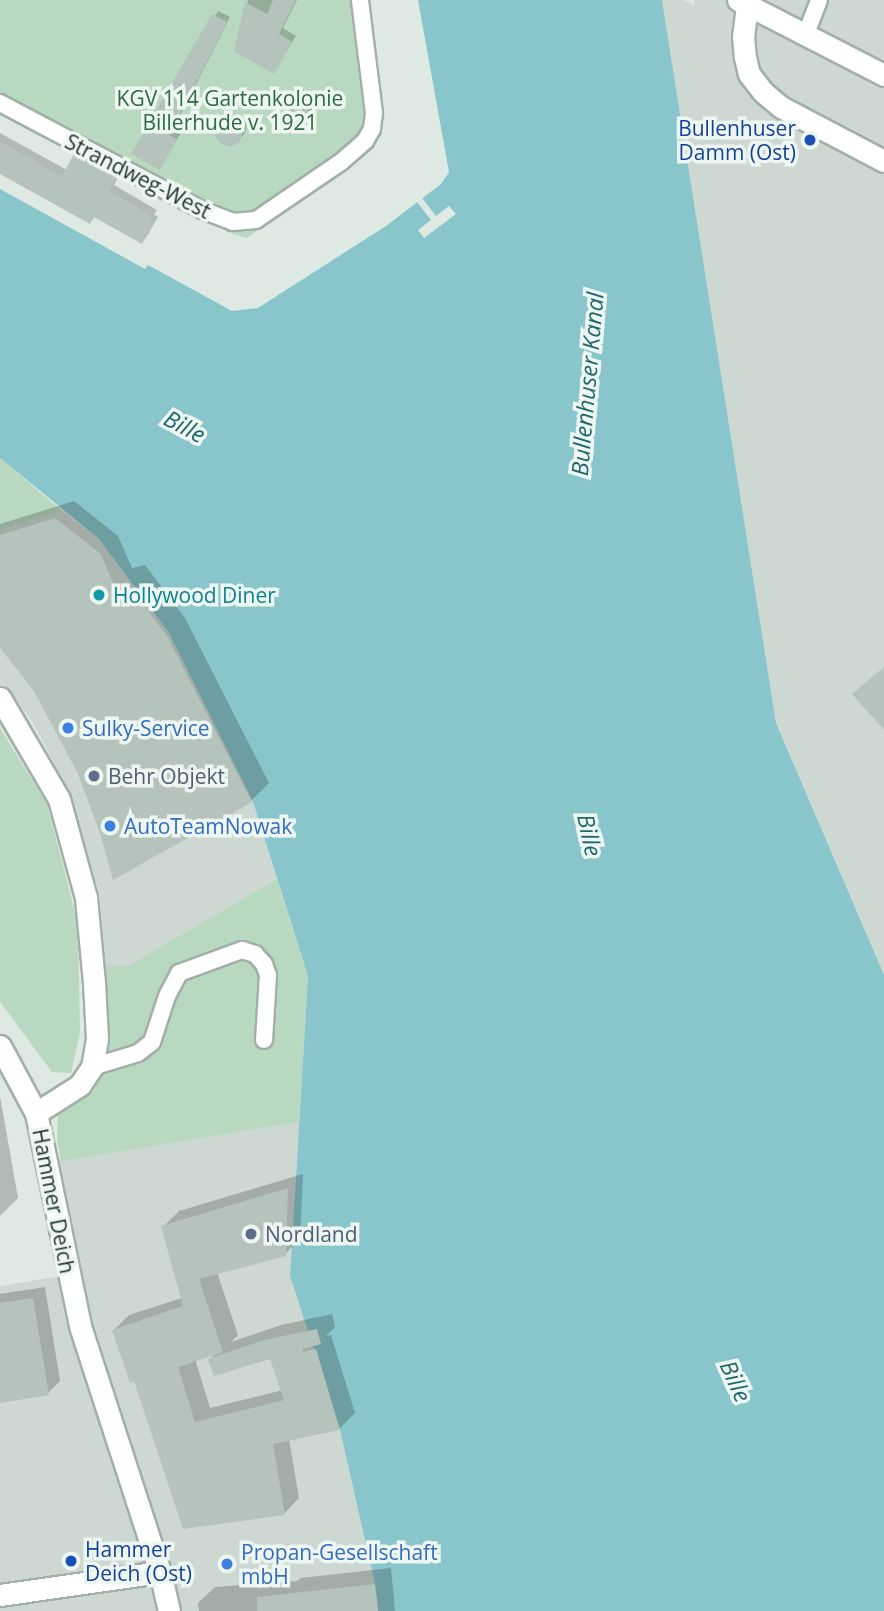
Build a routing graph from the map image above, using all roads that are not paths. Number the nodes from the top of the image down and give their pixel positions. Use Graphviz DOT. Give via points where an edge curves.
graph roads {
  1 [pos="360,0"];
  2 [pos="819,0"];
  3 [pos="743,3"];
  4 [pos="806,34"];
  5 [pos="884,75"];
  6 [pos="0,103"];
  7 [pos="884,161"];
  8 [pos="0,698"];
  9 [pos="264,1040"];
  10 [pos="0,1046"];
  11 [pos="92,1068"];
  12 [pos="36,1113"];
  13 [pos="160,1572"];
  14 [pos="0,1595"];
  15 [pos="169,1611"];
  1 -- 6 [label="lane, Strandweg-West" via="372,129 348,156 256,220 233,222 202,210"];
  2 -- 4 [label="lane"];
  3 -- 4 [label="street"];
  3 -- 7 [label="street" via="745,57 749,74 763,92 781,107"];
  4 -- 5 [label="street"];
  8 -- 11 [label="street" via="59,799 86,898 97,1039"];
  9 -- 11 [label="lane" via="268,975 255,954 242,950 179,973 152,1042 138,1053"];
  10 -- 12 [label="street"];
  11 -- 12 [label="street, Hammer Deich" via="80,1085"];
  12 -- 13 [label="street, Hammer Deich" via="80,1326"];
  13 -- 14 [label="street"];
  13 -- 15 [label="street, Hammer Deich"];
}
